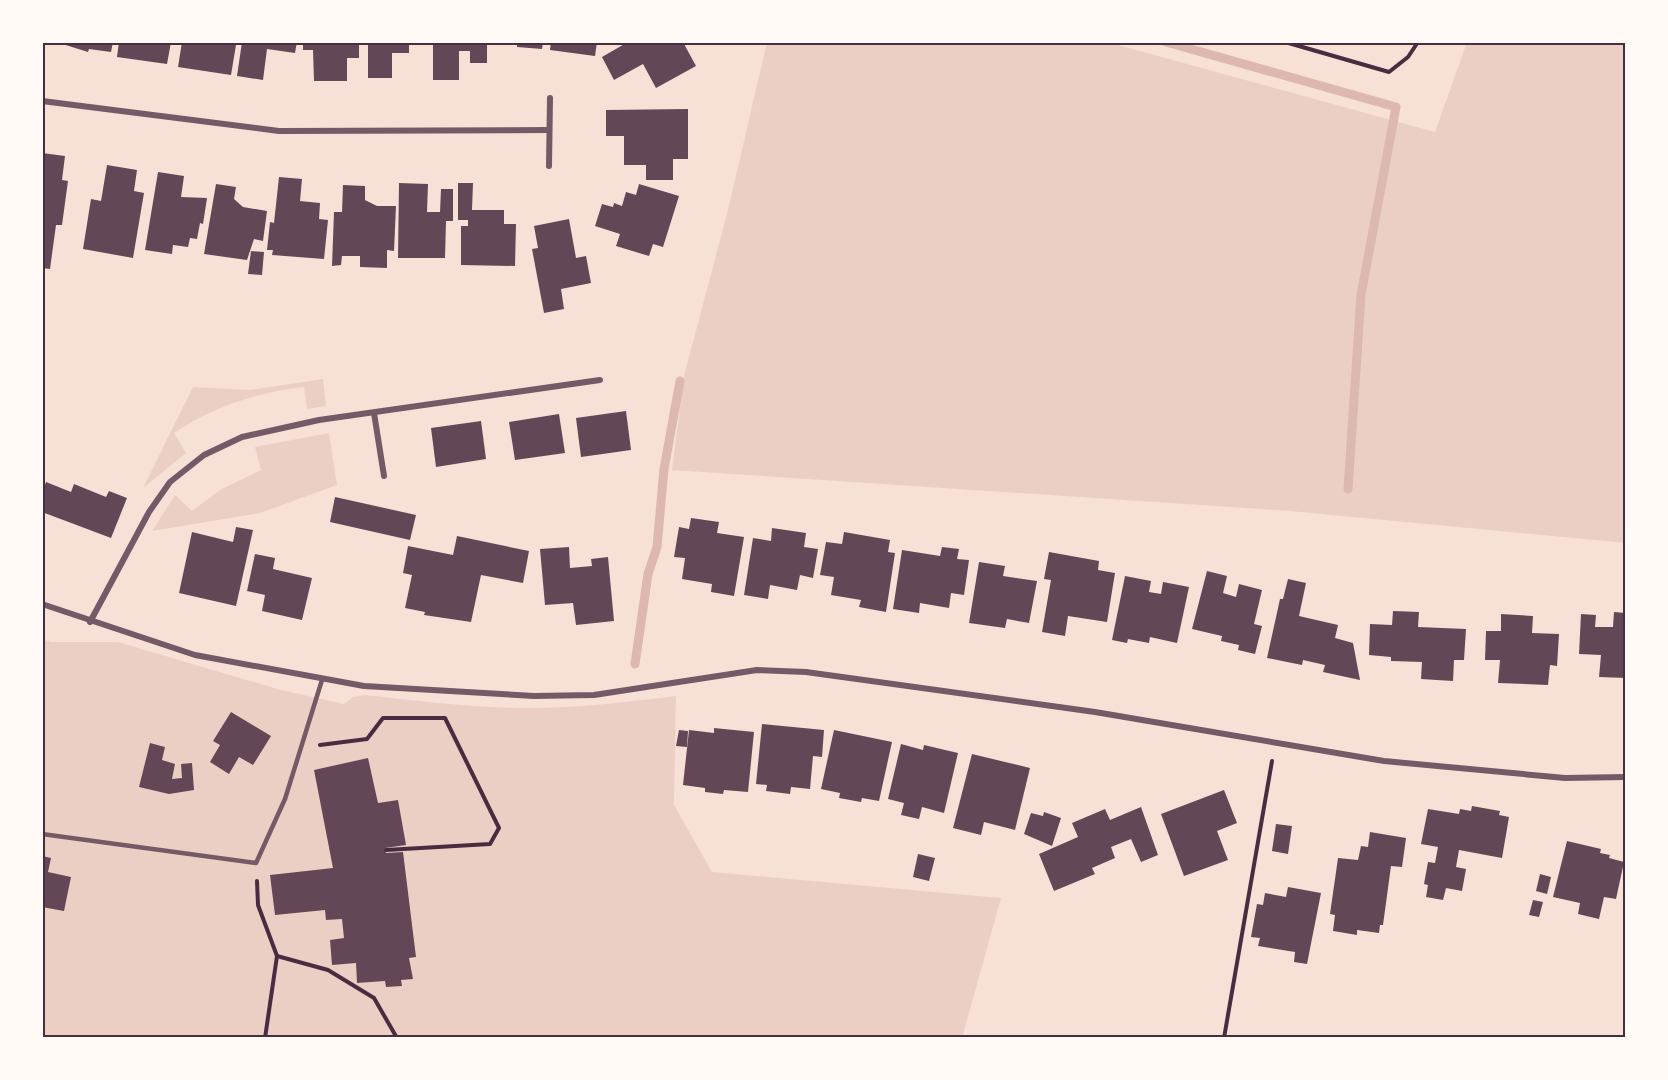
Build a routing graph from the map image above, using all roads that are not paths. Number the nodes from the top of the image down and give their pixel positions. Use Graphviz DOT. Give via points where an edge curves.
graph roads {
  1 [pos="550,98"];
  2 [pos="42,101"];
  3 [pos="549,130"];
  4 [pos="549,166"];
  5 [pos="600,380"];
  6 [pos="374,413"];
  7 [pos="384,476"];
  8 [pos="42,604"];
  9 [pos="90,622"];
  10 [pos="322,680"];
  11 [pos="1626,777"];
  12 [pos="42,834"];
  1 -- 3 [label="street"];
  2 -- 3 [label="street" via="279,131"];
  3 -- 4 [label="street"];
  5 -- 6 [label="street"];
  6 -- 7 [label="street"];
  6 -- 9 [label="street" via="242,437 204,456 170,483 149,512"];
  8 -- 9 [label="street"];
  9 -- 10 [label="street" via="195,655"];
  10 -- 11 [label="street" via="441,692 594,695 757,670 806,672 1095,712 1384,761 1564,778"];
  10 -- 12 [label="lane" via="285,799 256,863"];
}
